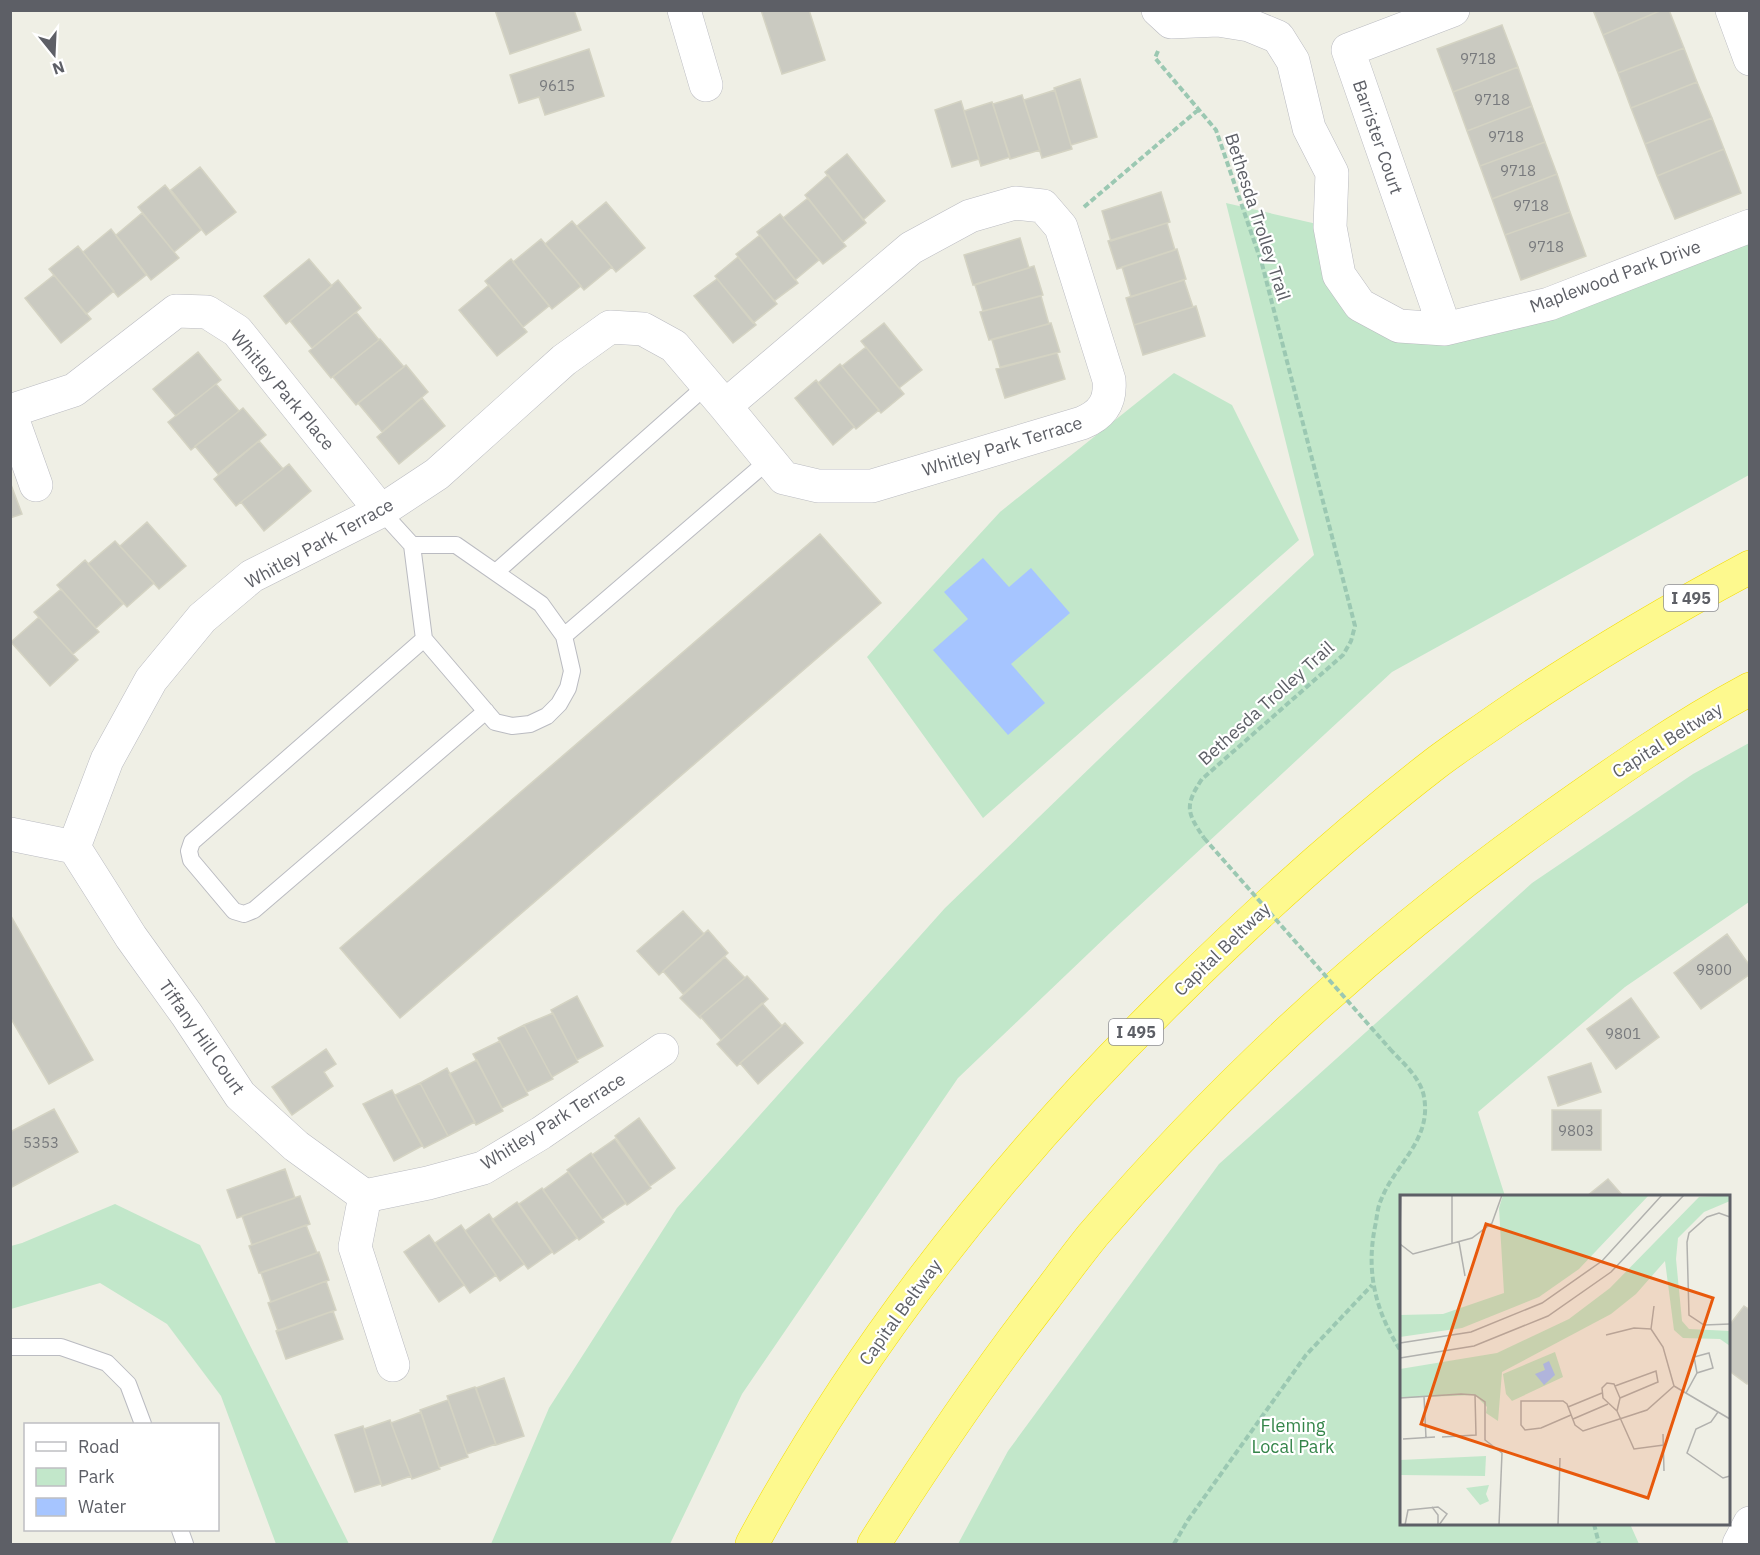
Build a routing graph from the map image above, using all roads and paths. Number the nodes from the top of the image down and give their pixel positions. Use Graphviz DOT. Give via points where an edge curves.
graph roads {
  1 [pos="684,10"];
  2 [pos="1453,10"];
  3 [pos="1732,10"];
  4 [pos="1165,16"];
  5 [pos="1749,59"];
  6 [pos="706,86"];
  7 [pos="1198,110"];
  8 [pos="1749,226"];
  9 [pos="1060,227"];
  10 [pos="1445,330"];
  11 [pos="716,396"];
  12 [pos="10,412"];
  13 [pos="769,460"];
  14 [pos="36,485"];
  15 [pos="381,511"];
  16 [pos="412,545"];
  17 [pos="1749,567"];
  18 [pos="496,572"];
  19 [pos="564,636"];
  20 [pos="424,639"];
  21 [pos="1749,689"];
  22 [pos="486,711"];
  23 [pos="10,834"];
  24 [pos="74,847"];
  25 [pos="662,1050"];
  26 [pos="365,1196"];
  27 [pos="1373,1285"];
  28 [pos="10,1347"];
  29 [pos="1400,1351"];
  30 [pos="393,1365"];
  31 [pos="141,1423"];
  32 [pos="1749,1523"];
  33 [pos="1594,1525"];
  34 [pos="752,1545"];
  35 [pos="874,1545"];
  36 [pos="1174,1545"];
  37 [pos="1599,1545"];
  38 [pos="1739,1545"];
  1 -- 6 [label="street"];
  2 -- 10 [label="street, Barrister Court" via="1348,50"];
  3 -- 5 [label="street"];
  4 -- 7 [label="path, Bethesda Trolley Trail" via="1155,58"];
  4 -- 10 [label="street, Maplewood Park Drive" via="1248,25 1278,37 1293,62 1309,128 1332,173 1330,227 1338,275 1360,305 1399,326"];
  7 -- 9 [label="path"];
  7 -- 27 [label="path, Bethesda Trolley Trail, bridge" via="1216,130 1262,264 1355,626 1343,655 1199,785 1190,803 1190,818 1414,1076 1424,1094 1426,1115 1419,1138 1381,1200 1370,1256"];
  8 -- 10 [label="street, Maplewood Park Drive" via="1549,304"];
  9 -- 11 [label="street, Whitley Park Terrace" via="1043,206 1015,203 970,216 911,248"];
  9 -- 13 [label="street, Whitley Park Terrace" via="1109,380 1108,402 1093,419 872,486 818,486 784,478"];
  11 -- 13 [label="street, Whitley Park Terrace"];
  11 -- 15 [label="street, Whitley Park Terrace" via="674,346 643,329 610,327 564,360 437,474"];
  11 -- 18 [label="lane"];
  12 -- 14 [label="street, Whitley Park Place"];
  12 -- 15 [label="street, Whitley Park Place" via="74,390 176,311 207,312 237,331"];
  13 -- 19 [label="lane"];
  15 -- 16 [label="lane"];
  15 -- 24 [label="street, Whitley Park Terrace" via="252,576 202,618 152,680 107,760"];
  16 -- 18 [label="lane" via="456,545"];
  16 -- 20 [label="lane"];
  17 -- 34 [label="highway, Capital Beltway / I 495" via="1565,674 1439,761 1328,850 1220,949 1081,1090 923,1278 852,1378"];
  18 -- 19 [label="lane" via="541,604"];
  19 -- 22 [label="lane" via="572,671 560,704 547,717 512,726 495,723"];
  20 -- 22 [label="lane"];
  20 -- 22 [label="lane" via="192,842 191,860 234,911 244,914 254,910"];
  21 -- 35 [label="highway, Capital Beltway" via="1623,766 1501,853 1386,943 1288,1030 1188,1130 1092,1236 991,1368"];
  23 -- 24 [label="street"];
  24 -- 26 [label="street, Tiffany Hill Court" via="240,1095 296,1146"];
  25 -- 26 [label="street, Whitley Park Terrace" via="483,1168"];
  26 -- 30 [label="street" via="355,1247"];
  27 -- 29 [label="path, Bethesda Trolley Trail"];
  27 -- 36 [label="path" via="1306,1355"];
  28 -- 31 [label="lane" via="61,1347 107,1363 128,1384"];
  32 -- 38 [label="street"];
  33 -- 37 [label="path"];
}
